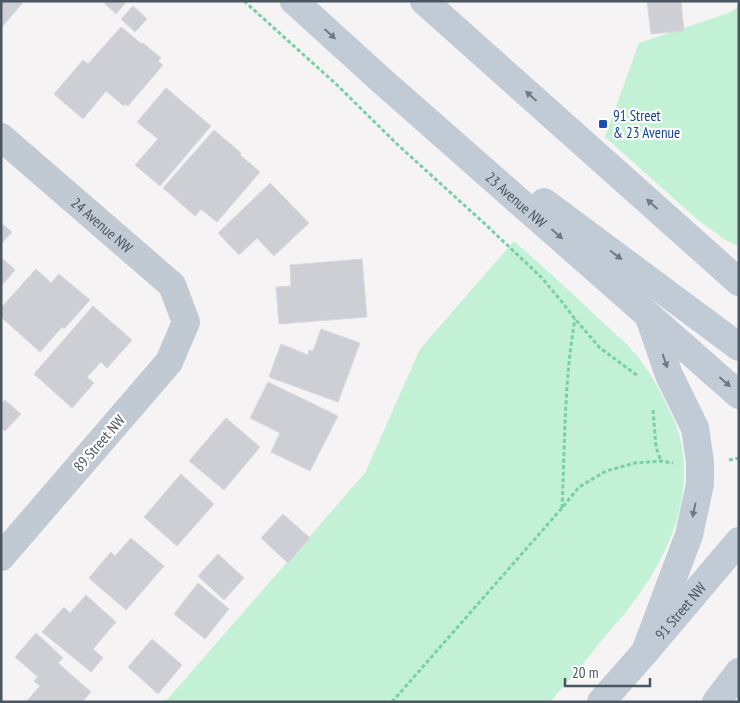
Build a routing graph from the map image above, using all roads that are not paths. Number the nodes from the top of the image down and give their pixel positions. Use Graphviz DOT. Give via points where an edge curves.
graph roads {
  1 [pos="294,1"];
  2 [pos="424,1"];
  3 [pos="381,80"];
  4 [pos="1,137"];
  5 [pos="688,237"];
  6 [pos="739,258"];
  7 [pos="739,282"];
  8 [pos="649,315"];
  9 [pos="186,322"];
  10 [pos="739,347"];
  11 [pos="739,395"];
  12 [pos="739,542"];
  13 [pos="1,557"];
  14 [pos="645,652"];
  15 [pos="739,672"];
  16 [pos="601,702"];
  17 [pos="716,702"];
  1 -- 3 [label="main road, 23 Avenue NW, one-way"];
  5 -- 2 [label="main road, one-way"];
  3 -- 8 [label="main road, 23 Avenue NW, one-way"];
  3 -- 10 [label="main road, one-way"];
  4 -- 9 [label="street, 24 Avenue NW" via="172,285"];
  5 -- 6 [label="main road"];
  5 -- 7 [label="main road"];
  8 -- 11 [label="main road, 23 Avenue NW, one-way"];
  8 -- 14 [label="main road, one-way" via="670,375 695,428 700,484 689,536"];
  9 -- 13 [label="street, 89 Street NW" via="169,362"];
  12 -- 14 [label="main road, 91 Street NW"];
  14 -- 16 [label="main road, 91 Street NW"];
  15 -- 17 [label="main road"];
}
